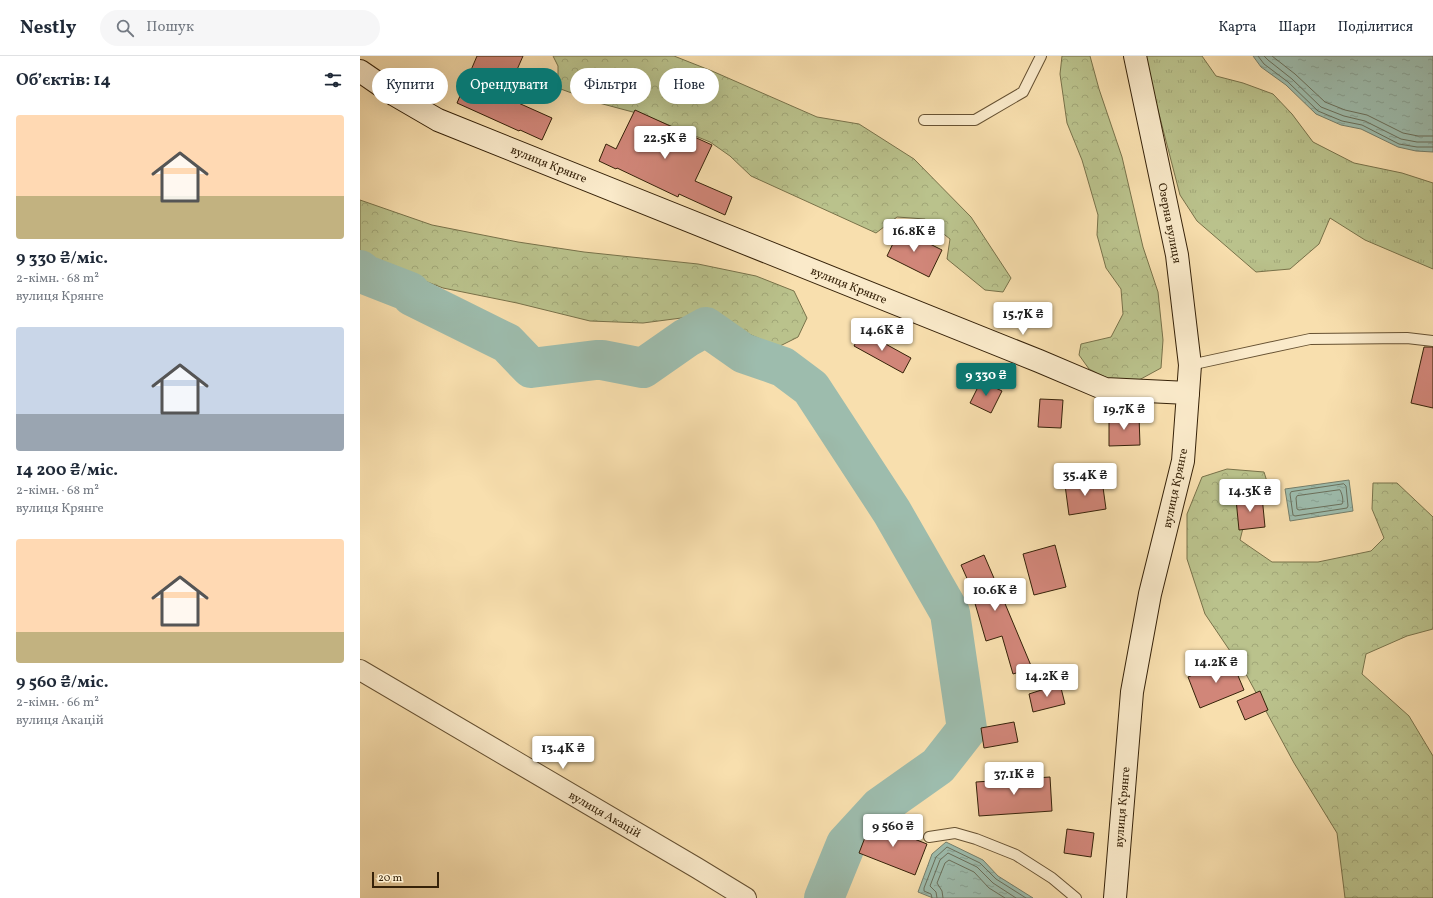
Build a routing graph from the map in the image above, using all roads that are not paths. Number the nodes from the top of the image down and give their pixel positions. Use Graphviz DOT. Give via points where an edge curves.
graph roads {
  1 [pos="1041,56"];
  2 [pos="1135,56"];
  3 [pos="360,71"];
  4 [pos="924,120"];
  5 [pos="1433,341"];
  6 [pos="1190,365"];
  7 [pos="1188,393"];
  8 [pos="360,670"];
  9 [pos="929,837"];
  10 [pos="746,898"];
  11 [pos="1076,898"];
  12 [pos="1115,898"];
  1 -- 4 [label="lane" via="1023,92 975,120"];
  2 -- 6 [label="street, Озерна вулиця" via="1177,255"];
  3 -- 7 [label="street, вулиця Крянге" via="394,95 438,120 1105,389"];
  5 -- 6 [label="lane" via="1407,338 1310,339"];
  6 -- 7 [label="street, Озерна вулиця"];
  7 -- 12 [label="street, вулиця Крянге" via="1183,461 1150,594 1132,692"];
  8 -- 10 [label="street, вулиця Акацій"];
  9 -- 11 [label="lane" via="955,834 976,839 1016,855 1052,878"];
}
